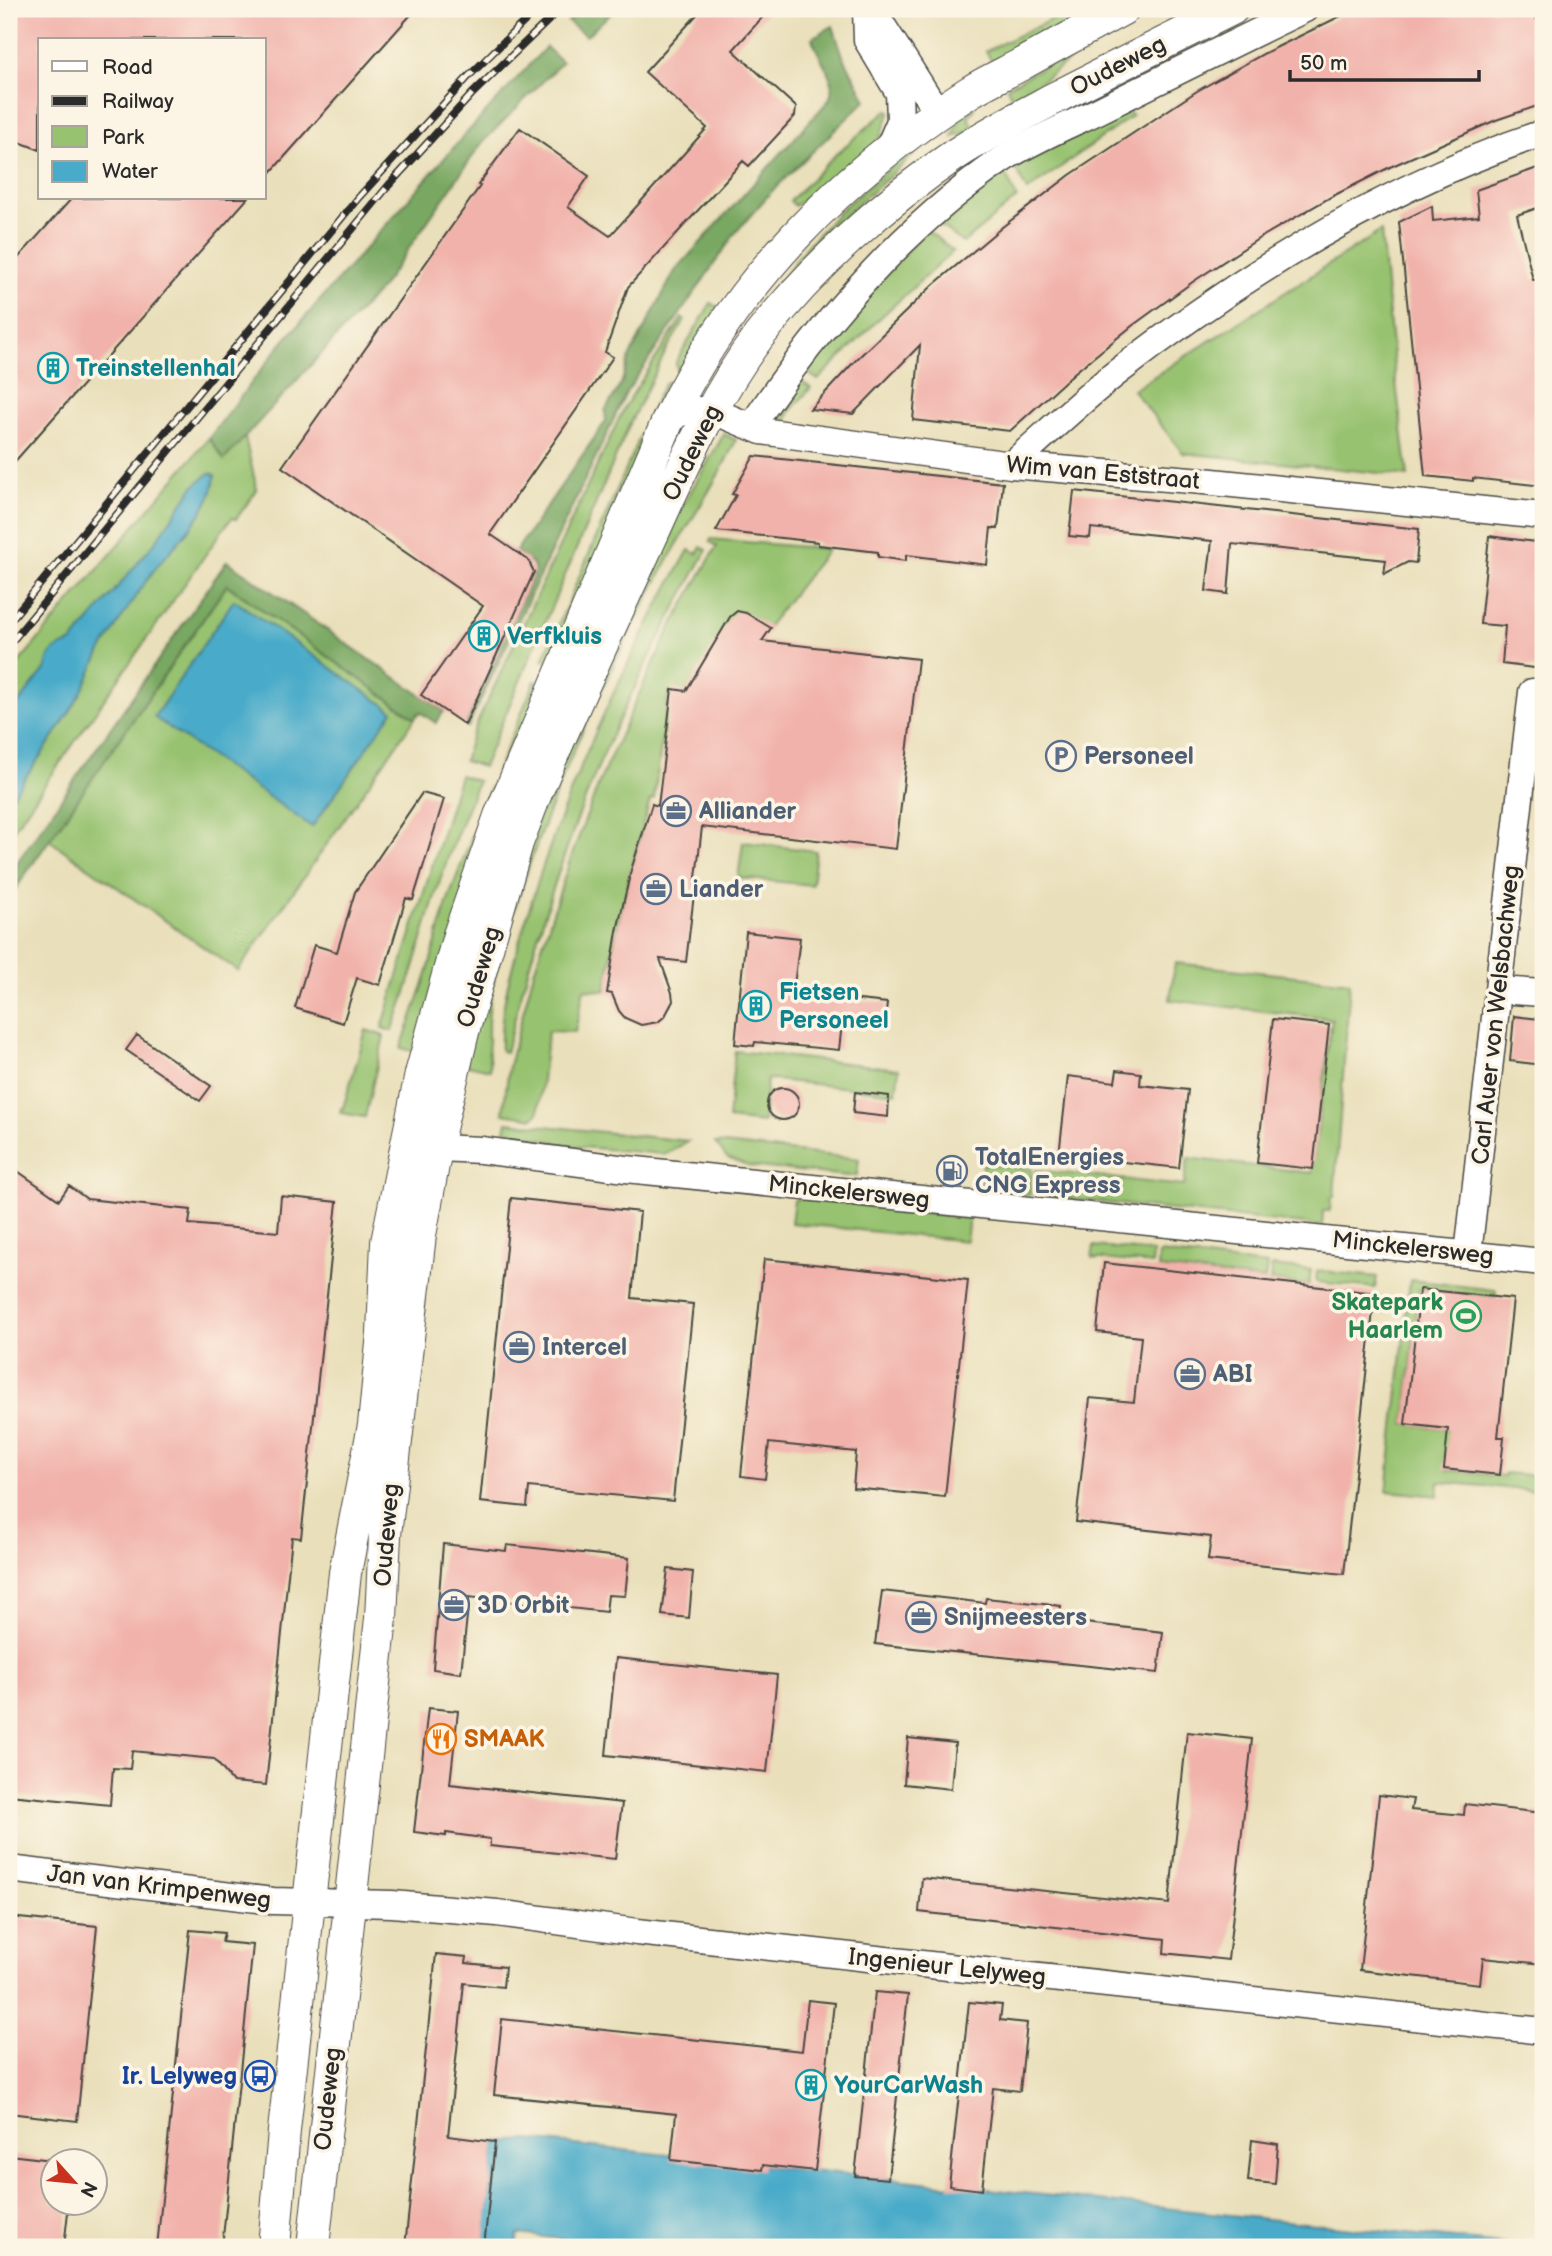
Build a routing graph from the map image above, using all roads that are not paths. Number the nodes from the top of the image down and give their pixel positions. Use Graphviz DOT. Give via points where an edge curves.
graph roads {
  1 [pos="1123,9"];
  2 [pos="1232,9"];
  3 [pos="1305,9"];
  4 [pos="867,12"];
  5 [pos="938,113"];
  6 [pos="1543,133"];
  7 [pos="888,149"];
  8 [pos="873,218"];
  9 [pos="711,410"];
  10 [pos="669,418"];
  11 [pos="751,427"];
  12 [pos="1011,466"];
  13 [pos="1543,516"];
  14 [pos="1532,692"];
  15 [pos="1498,990"];
  16 [pos="1543,993"];
  17 [pos="421,1147"];
  18 [pos="1468,1254"];
  19 [pos="1543,1262"];
  20 [pos="9,1869"];
  21 [pos="310,1902"];
  22 [pos="350,1903"];
  23 [pos="1543,2031"];
  24 [pos="274,2247"];
  25 [pos="313,2247"];
  1 -- 5 [label="main road, Oudeweg"];
  2 -- 8 [label="main road, Oudeweg" via="988,134"];
  3 -- 11 [label="street, Oudeweg" via="1003,159 939,206 831,318"];
  4 -- 5 [label="street" via="884,28"];
  4 -- 7 [label="street" via="867,40 899,93 900,121"];
  5 -- 7 [label="main road, Oudeweg"];
  5 -- 8 [label="main road" via="945,128 943,136 881,189"];
  6 -- 12 [label="street" via="1381,201 1221,295 1113,376"];
  7 -- 10 [label="main road, Oudeweg" via="811,220 729,316 686,382"];
  8 -- 9 [label="main road, Oudeweg" via="760,335"];
  9 -- 10 [label="street" via="689,410"];
  9 -- 11 [label="street, Wim van Eststraat"];
  9 -- 17 [label="main road, Oudeweg" via="536,793 517,843 450,1083"];
  10 -- 17 [label="main road, Oudeweg" via="500,816 459,935 423,1065"];
  11 -- 12 [label="street, Wim van Eststraat"];
  12 -- 13 [label="street, Wim van Eststraat"];
  14 -- 15 [label="street, Carl Auer von Welsbachweg"];
  15 -- 16 [label="street"];
  15 -- 18 [label="street, Carl Auer von Welsbachweg"];
  17 -- 18 [label="street, Minckelersweg"];
  17 -- 21 [label="main road, Oudeweg" via="387,1242 374,1425 345,1573"];
  17 -- 22 [label="main road, Oudeweg" via="419,1235"];
  18 -- 19 [label="street, Minckelersweg"];
  20 -- 21 [label="street, Jan van Krimpenweg"];
  21 -- 22 [label="street, Jan van Krimpenweg"];
  21 -- 24 [label="main road, Oudeweg"];
  22 -- 23 [label="street, Ingenieur Lelyweg" via="484,1912"];
  22 -- 25 [label="main road, Oudeweg"];
}
